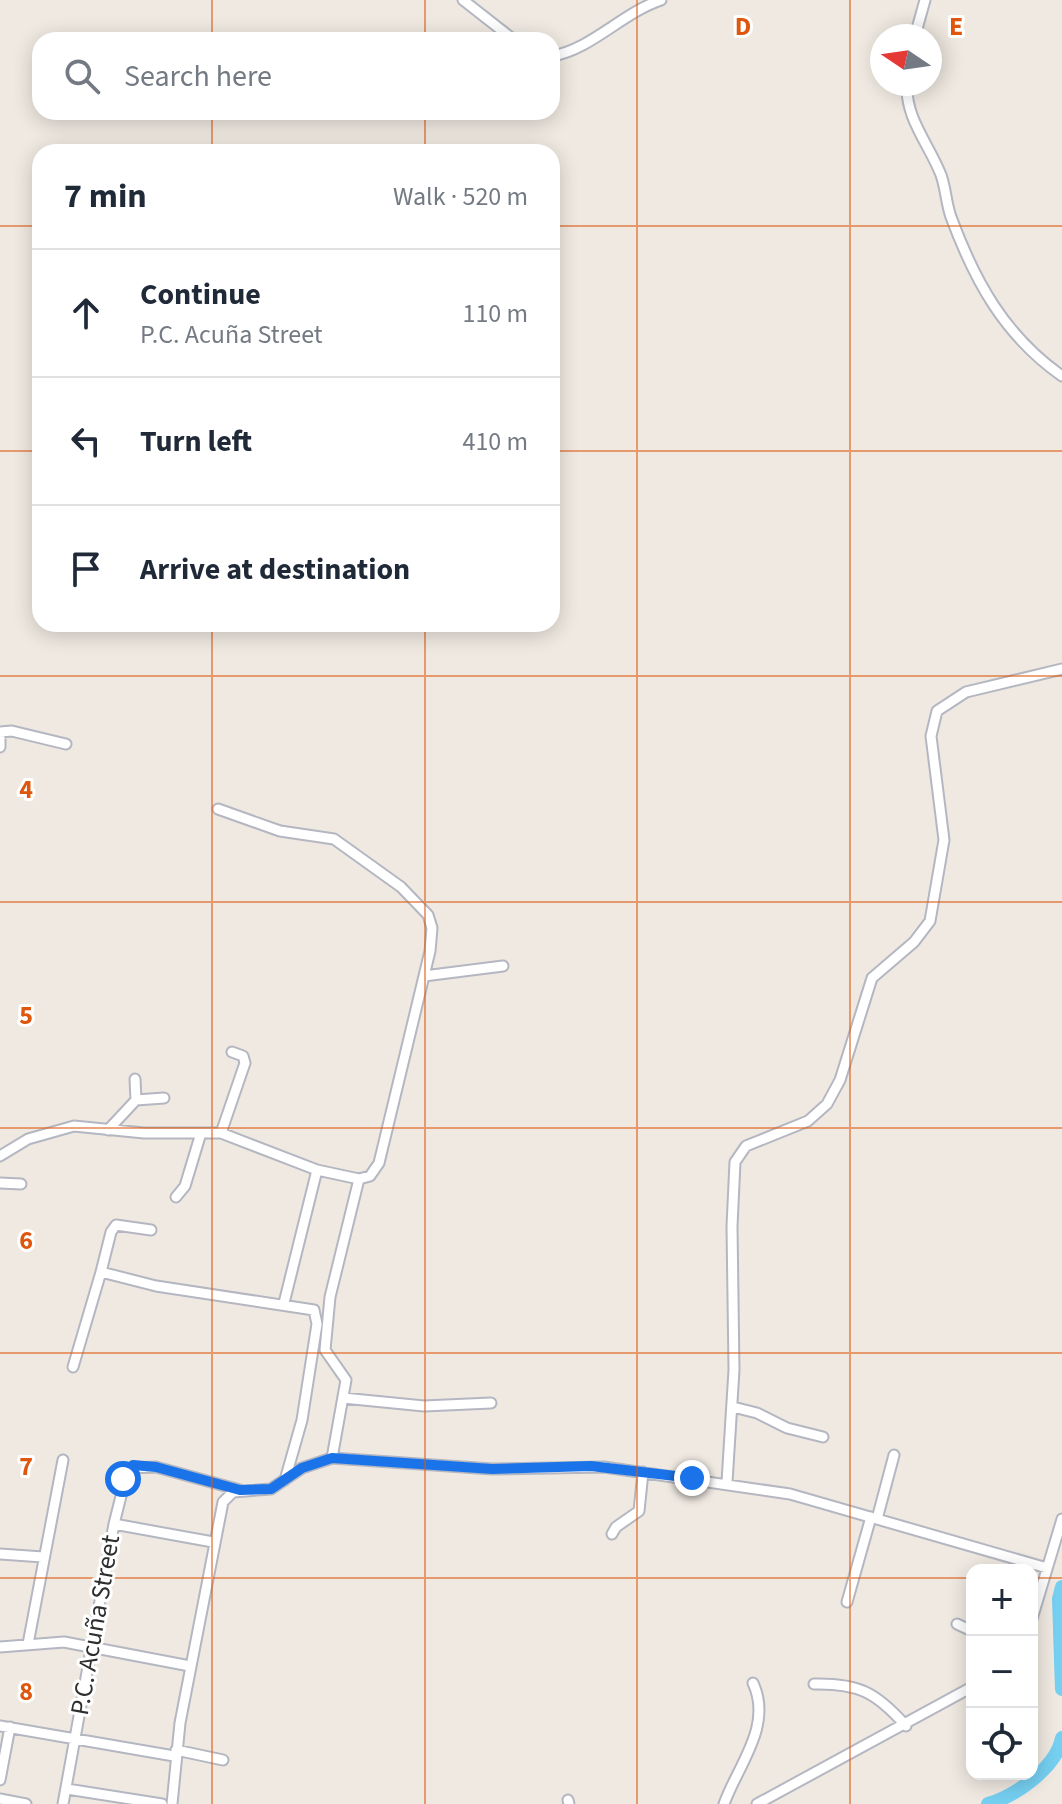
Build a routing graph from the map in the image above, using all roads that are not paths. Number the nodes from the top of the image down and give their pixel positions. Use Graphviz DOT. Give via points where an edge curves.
graph roads {
  1 [pos="463,0"];
  2 [pos="661,0"];
  3 [pos="925,0"];
  4 [pos="918,24"];
  5 [pos="504,32"];
  6 [pos="560,54"];
  7 [pos="908,96"];
  8 [pos="1062,376"];
  9 [pos="1062,669"];
  10 [pos="0,735"];
  11 [pos="66,744"];
  12 [pos="0,747"];
  13 [pos="218,809"];
  14 [pos="503,966"];
  15 [pos="424,976"];
  16 [pos="232,1052"];
  17 [pos="135,1079"];
  18 [pos="164,1098"];
  19 [pos="136,1100"];
  20 [pos="108,1130"];
  21 [pos="201,1133"];
  22 [pos="221,1133"];
  23 [pos="0,1156"];
  24 [pos="317,1170"];
  25 [pos="359,1179"];
  26 [pos="0,1183"];
  27 [pos="21,1184"];
  28 [pos="176,1197"];
  29 [pos="151,1230"];
  30 [pos="101,1272"];
  31 [pos="284,1303"];
  32 [pos="73,1367"];
  33 [pos="343,1398"];
  34 [pos="491,1403"];
  35 [pos="733,1407"];
  36 [pos="823,1437"];
  37 [pos="894,1455"];
  38 [pos="332,1458"];
  39 [pos="63,1460"];
  40 [pos="643,1472"];
  41 [pos="285,1480"];
  42 [pos="727,1482"];
  43 [pos="240,1490"];
  44 [pos="874,1518"];
  45 [pos="1062,1519"];
  46 [pos="114,1524"];
  47 [pos="612,1534"];
  48 [pos="213,1542"];
  49 [pos="0,1554"];
  50 [pos="43,1557"];
  51 [pos="1047,1568"];
  52 [pos="1038,1599"];
  53 [pos="847,1602"];
  54 [pos="957,1624"];
  55 [pos="966,1628"];
  56 [pos="28,1644"];
  57 [pos="0,1647"];
  58 [pos="92,1649"];
  59 [pos="190,1666"];
  60 [pos="753,1683"];
  61 [pos="814,1684"];
  62 [pos="966,1691"];
  63 [pos="906,1726"];
  64 [pos="5,1727"];
  65 [pos="74,1736"];
  66 [pos="175,1753"];
  67 [pos="223,1760"];
  68 [pos="0,1780"];
  69 [pos="67,1789"];
  70 [pos="0,1799"];
  71 [pos="26,1804"];
  72 [pos="63,1804"];
  73 [pos="162,1804"];
  74 [pos="172,1804"];
  75 [pos="724,1804"];
  76 [pos="757,1804"];
  1 -- 5 [label="street"];
  2 -- 6 [label="street"];
  3 -- 4 [label="street"];
  7 -- 8 [label="street" via="910,112 941,173 950,216 989,301 1024,347"];
  9 -- 35 [label="street" via="966,692 937,711 931,736 944,840 930,921 872,978 840,1080 827,1104 808,1121 746,1146 738,1155 732,1200"];
  10 -- 11 [label="street" via="12,731"];
  10 -- 12 [label="street"];
  13 -- 15 [label="street" via="280,831 334,839 401,887 417,900 432,928"];
  14 -- 15 [label="street"];
  15 -- 25 [label="street" via="379,1163 370,1176"];
  16 -- 22 [label="street" via="243,1056 245,1063"];
  17 -- 19 [label="street"];
  18 -- 19 [label="street"];
  19 -- 20 [label="street"];
  20 -- 21 [label="street"];
  20 -- 23 [label="street" via="62,1128"];
  21 -- 22 [label="street"];
  21 -- 28 [label="street" via="185,1186"];
  22 -- 24 [label="street"];
  24 -- 25 [label="street"];
  24 -- 31 [label="street"];
  25 -- 33 [label="street" via="330,1297 325,1347 346,1380"];
  26 -- 27 [label="street"];
  29 -- 30 [label="street" via="116,1225"];
  30 -- 31 [label="street" via="156,1286"];
  30 -- 32 [label="street"];
  31 -- 41 [label="street" via="314,1310 317,1319 302,1420"];
  33 -- 34 [label="street" via="424,1406"];
  33 -- 38 [label="street"];
  35 -- 36 [label="street"];
  35 -- 42 [label="street"];
  37 -- 44 [label="street"];
  38 -- 40 [label="street"];
  38 -- 41 [label="street"];
  39 -- 50 [label="street"];
  40 -- 42 [label="street"];
  40 -- 47 [label="street" via="639,1511"];
  41 -- 43 [label="street" via="271,1489"];
  42 -- 44 [label="street"];
  43 -- 46 [label="street, P.C. Acuña Street" via="133,1465 125,1473"];
  43 -- 48 [label="street" via="223,1502"];
  44 -- 51 [label="street"];
  44 -- 53 [label="street"];
  45 -- 51 [label="street"];
  46 -- 48 [label="street"];
  46 -- 58 [label="street, P.C. Acuña Street"];
  48 -- 59 [label="street"];
  49 -- 50 [label="street"];
  50 -- 56 [label="street"];
  51 -- 52 [label="street"];
  54 -- 55 [label="street"];
  56 -- 57 [label="street"];
  56 -- 58 [label="street" via="64,1642"];
  58 -- 59 [label="street"];
  58 -- 65 [label="street, P.C. Acuña Street"];
  59 -- 66 [label="street"];
  60 -- 75 [label="street" via="759,1700 757,1730"];
  61 -- 63 [label="street" via="843,1682 861,1689"];
  62 -- 63 [label="street"];
  63 -- 76 [label="street"];
  64 -- 65 [label="street"];
  64 -- 68 [label="street"];
  65 -- 66 [label="street"];
  65 -- 69 [label="street, P.C. Acuña Street"];
  66 -- 67 [label="street"];
  66 -- 74 [label="street"];
  69 -- 72 [label="street, P.C. Acuña Street"];
  69 -- 73 [label="street"];
  70 -- 71 [label="street"];
}
